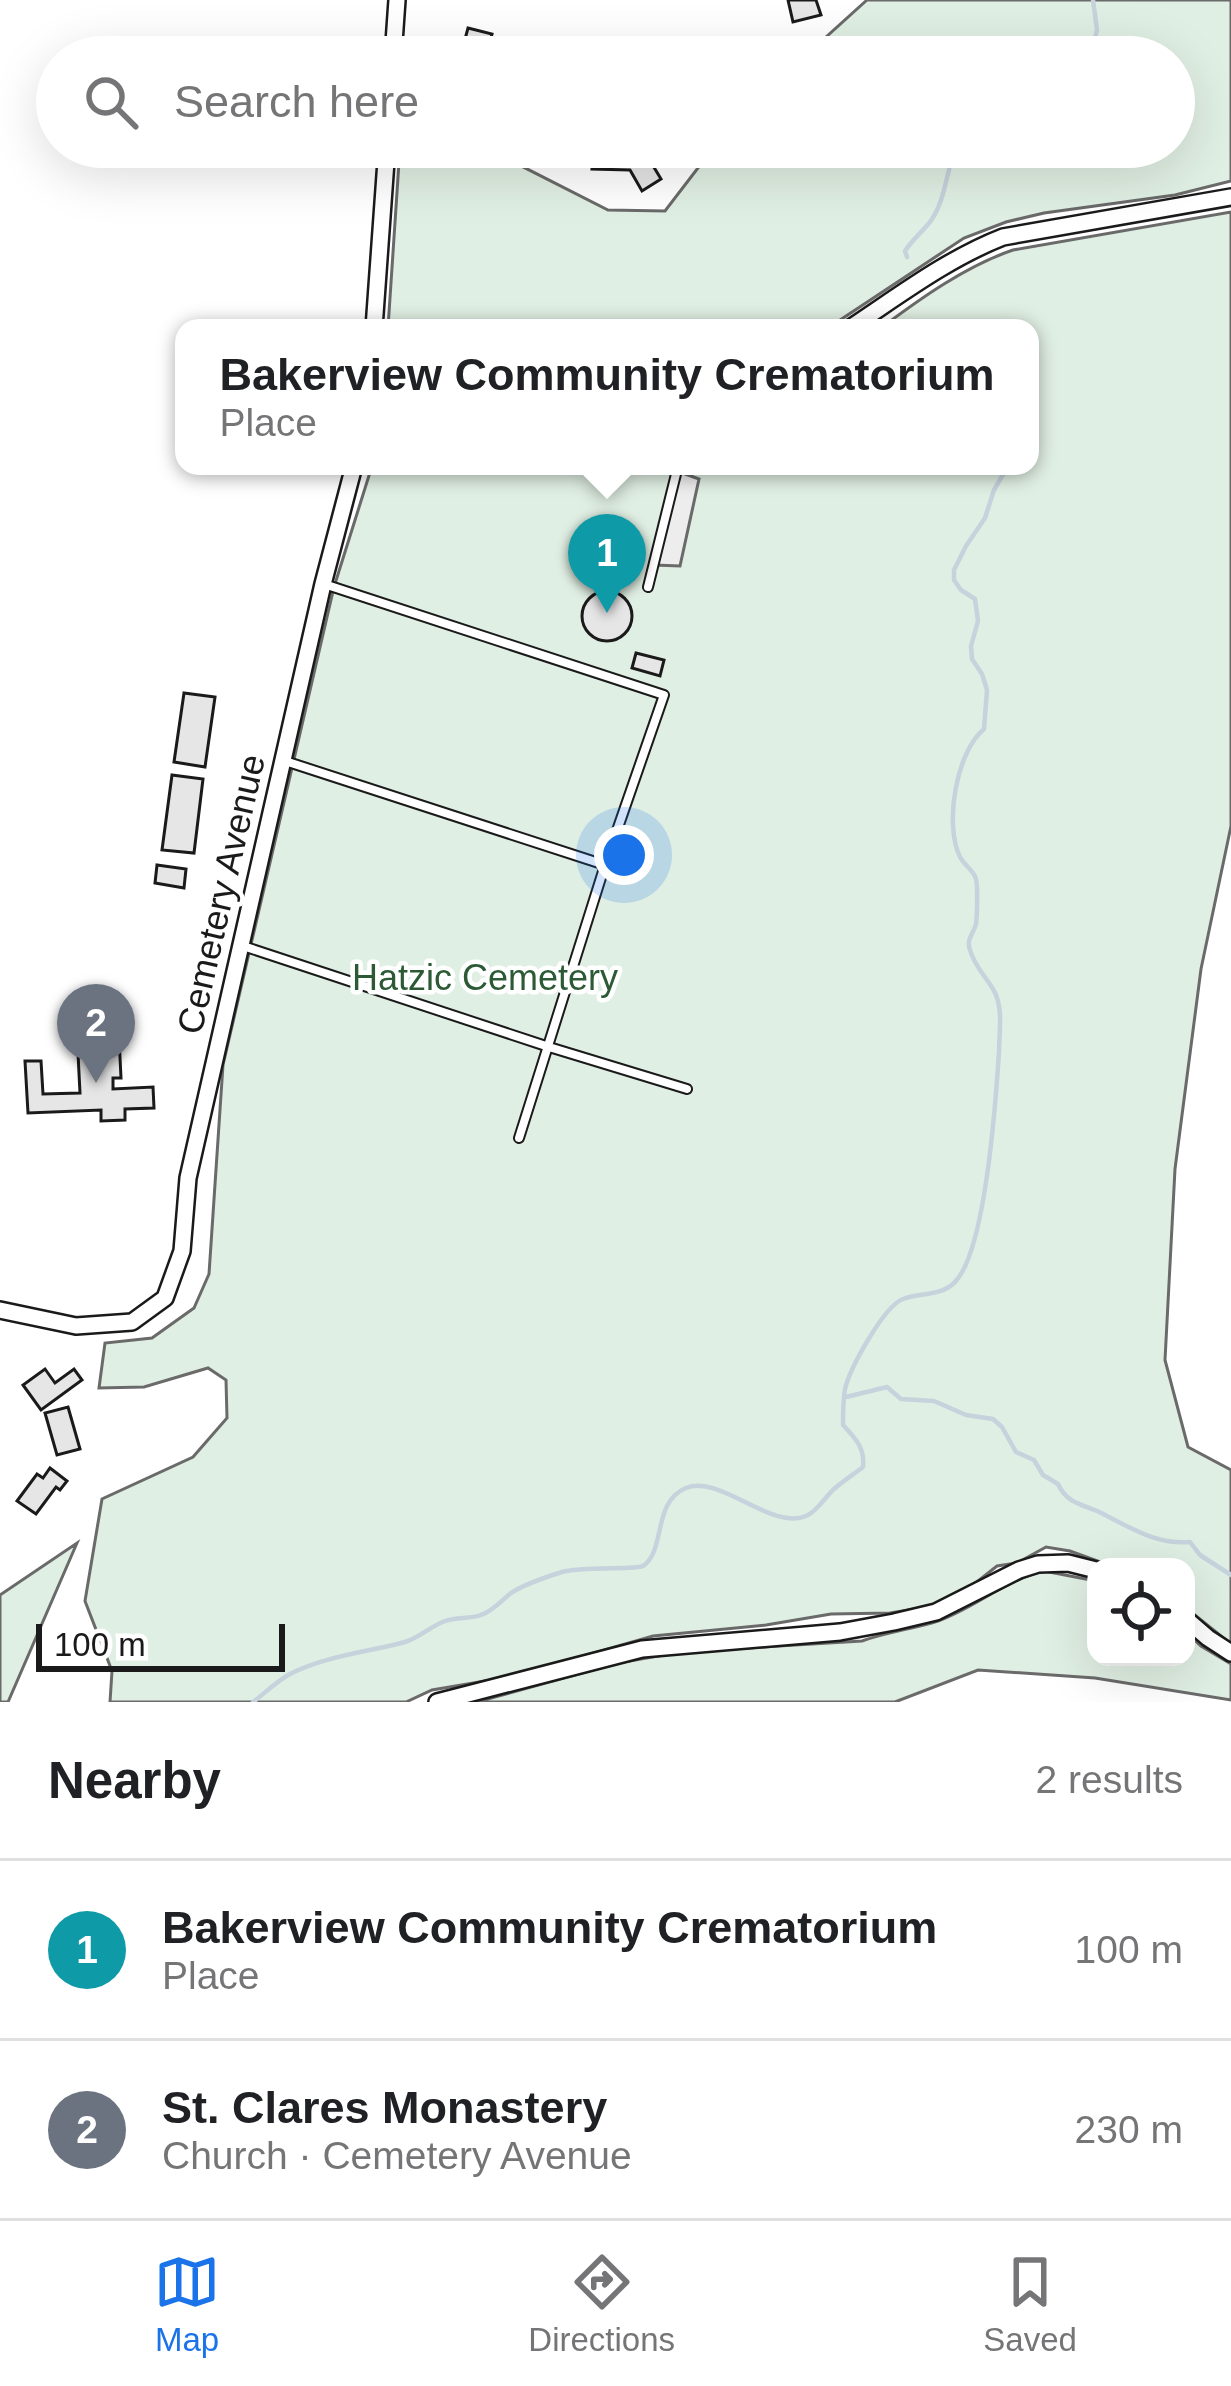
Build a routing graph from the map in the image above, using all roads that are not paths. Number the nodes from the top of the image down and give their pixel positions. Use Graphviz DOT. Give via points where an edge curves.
graph roads {
  1 [pos="397,0"];
  2 [pos="394,36"];
  3 [pos="385,168"];
  4 [pos="1231,197"];
  5 [pos="375,319"];
  6 [pos="863,319"];
  7 [pos="352,475"];
  8 [pos="676,475"];
  9 [pos="322,584"];
  10 [pos="648,587"];
  11 [pos="283,760"];
  12 [pos="604,865"];
  13 [pos="241,946"];
  14 [pos="549,1048"];
  15 [pos="687,1089"];
  16 [pos="518,1138"];
  17 [pos="0,1310"];
  18 [pos="1087,1567"];
  19 [pos="1195,1626"];
  20 [pos="1231,1653"];
  21 [pos="437,1702"];
  1 -- 2 [label="street"];
  3 -- 5 [label="street"];
  4 -- 6 [label="street" via="1003,238 942,266"];
  7 -- 9 [label="street, Cemetery Avenue"];
  8 -- 10 [label="lane"];
  9 -- 11 [label="street, Cemetery Avenue"];
  9 -- 12 [label="lane" via="664,695"];
  11 -- 12 [label="lane"];
  11 -- 13 [label="street, Cemetery Avenue"];
  12 -- 14 [label="lane"];
  13 -- 14 [label="lane"];
  13 -- 17 [label="street, Cemetery Avenue" via="188,1178 182,1251 165,1298 132,1322 76,1326"];
  14 -- 15 [label="lane"];
  14 -- 16 [label="lane"];
  18 -- 21 [label="street" via="1039,1564 936,1612 894,1622 642,1648"];
  19 -- 20 [label="street"];
}
